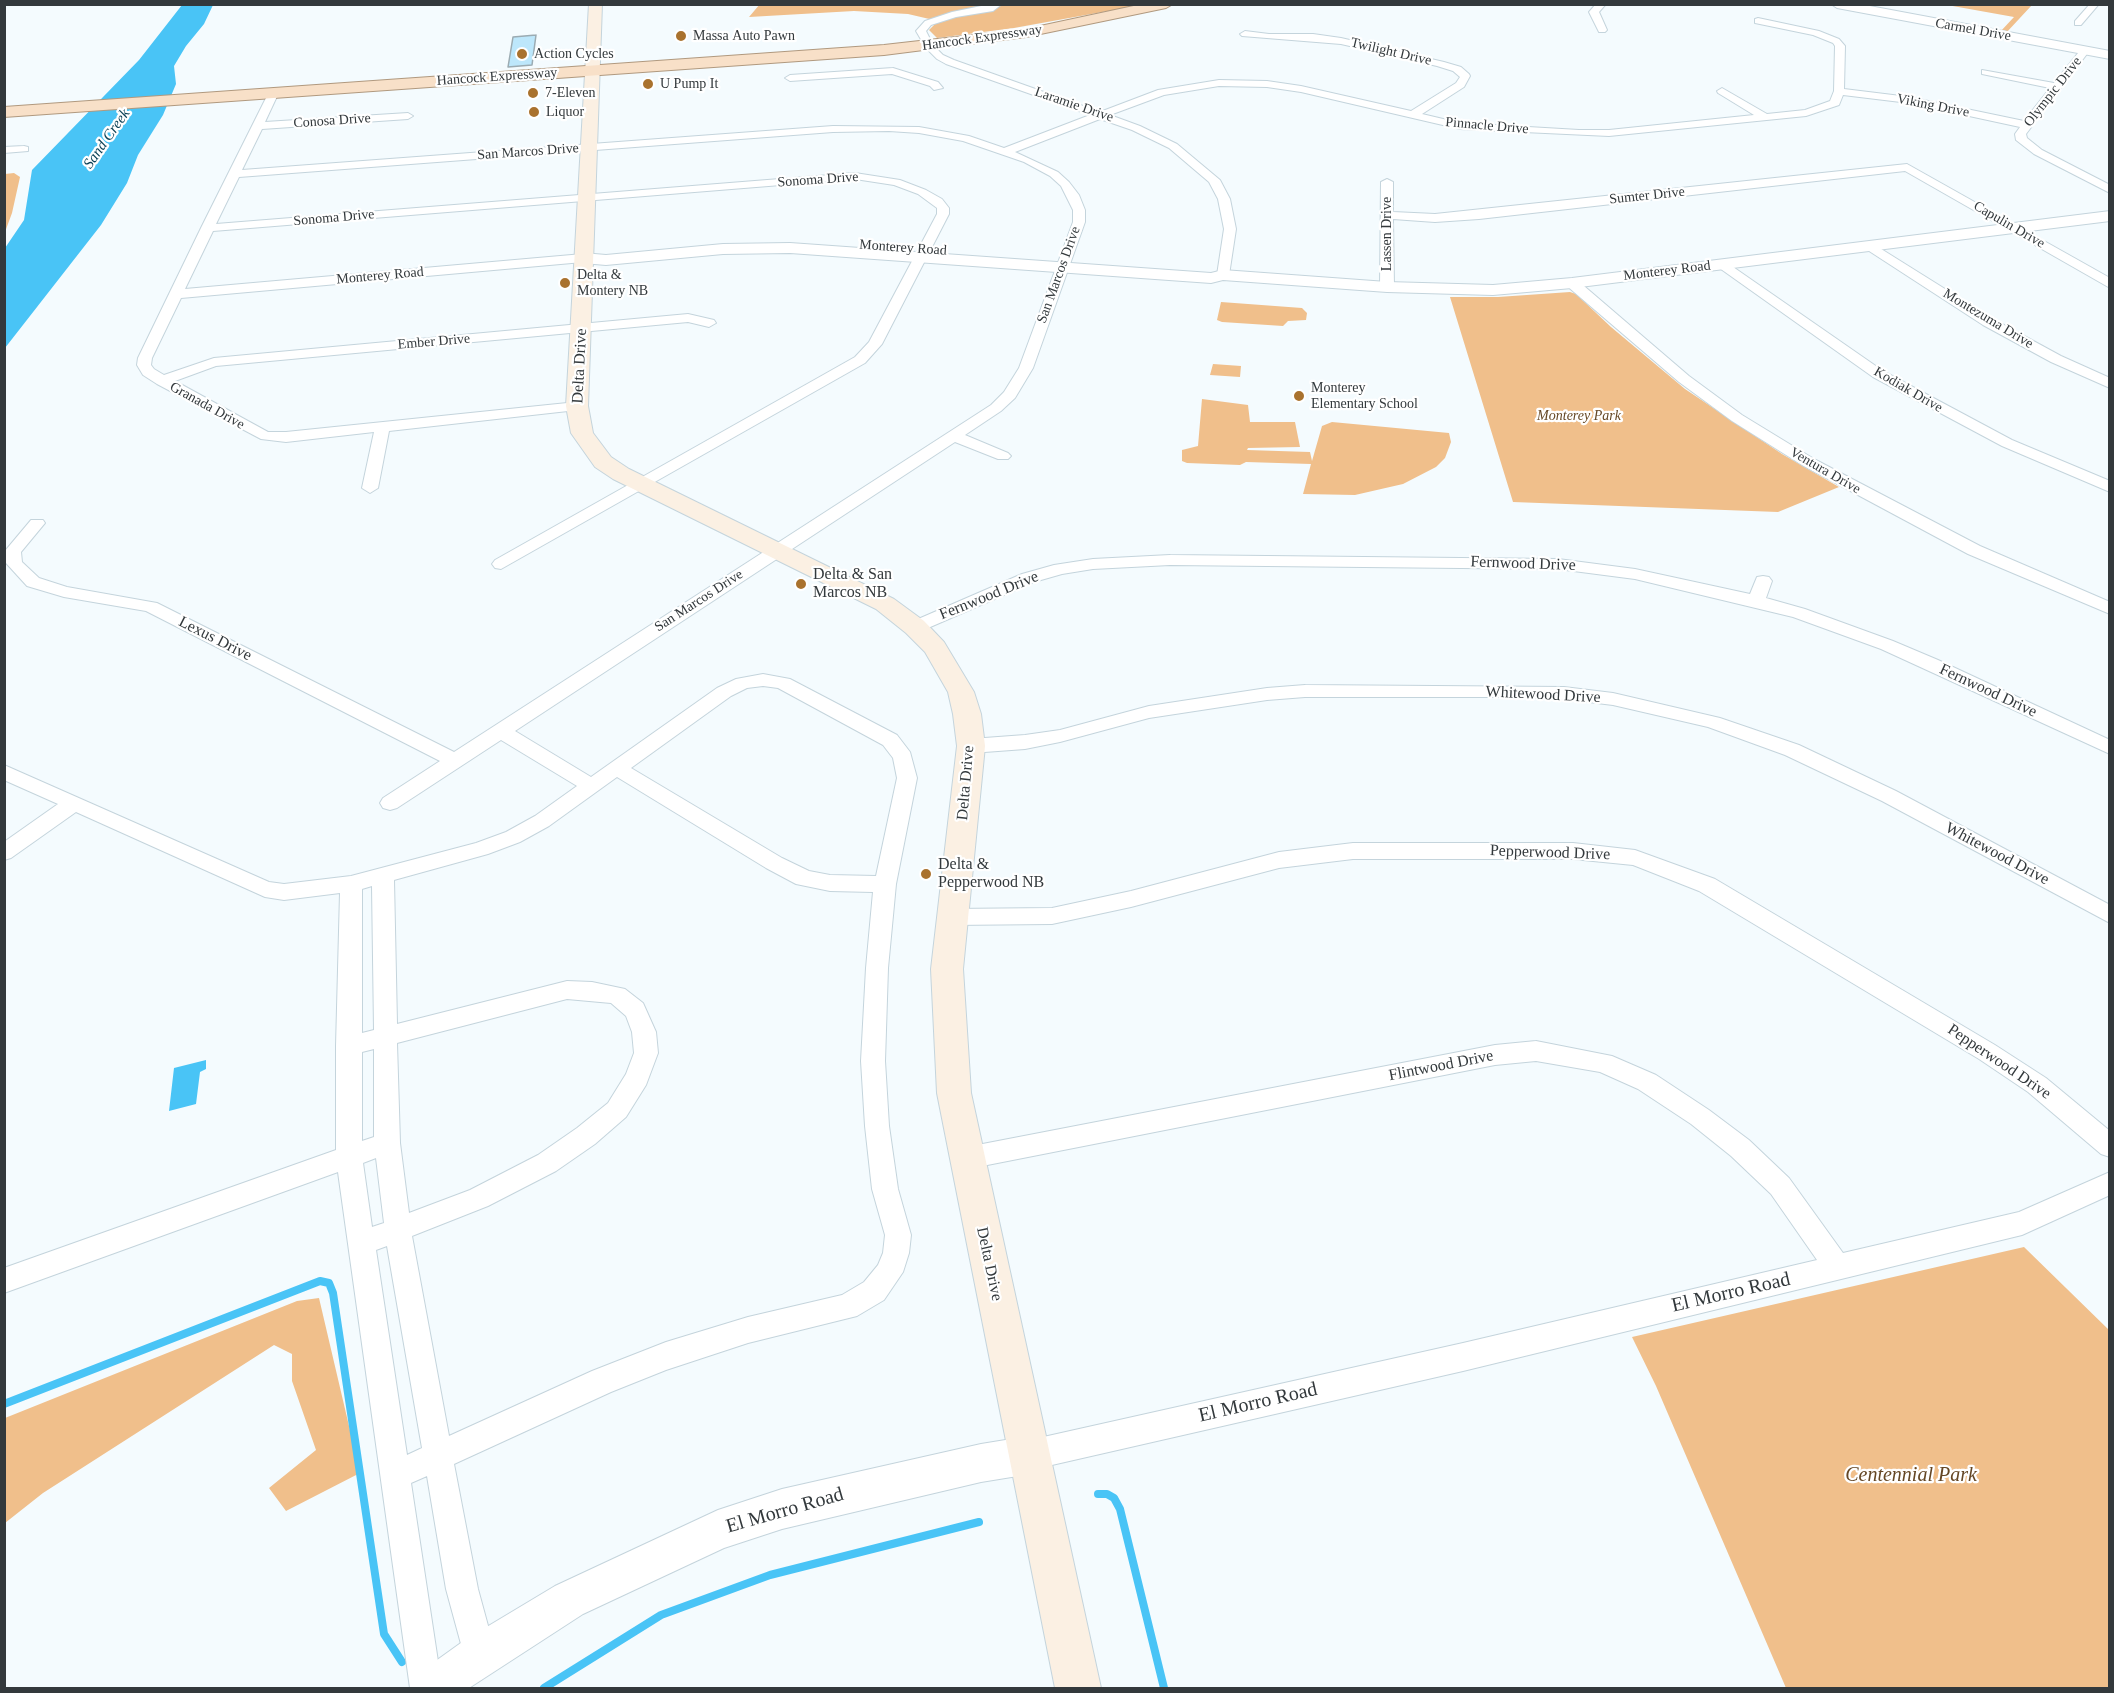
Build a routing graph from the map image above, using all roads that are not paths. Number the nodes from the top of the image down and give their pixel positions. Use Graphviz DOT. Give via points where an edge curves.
graph roads {
  1 [pos="596,4"];
  2 [pos="998,4"];
  3 [pos="1167,4"];
  4 [pos="1602,4"];
  5 [pos="1837,4"];
  6 [pos="2095,4"];
  7 [pos="1758,21"];
  8 [pos="2079,23"];
  9 [pos="1602,30"];
  10 [pos="1245,33"];
  11 [pos="928,46"];
  12 [pos="2085,50"];
  13 [pos="2109,55"];
  14 [pos="592,70"];
  15 [pos="1986,72"];
  16 [pos="792,82"];
  17 [pos="2056,86"];
  18 [pos="938,87"];
  19 [pos="1722,91"];
  20 [pos="274,92"];
  21 [pos="1839,92"];
  22 [pos="4,112"];
  23 [pos="1100,114"];
  24 [pos="408,116"];
  25 [pos="1411,116"];
  26 [pos="1765,117"];
  27 [pos="2026,125"];
  28 [pos="257,126"];
  29 [pos="591,147"];
  30 [pos="24,148"];
  31 [pos="4,150"];
  32 [pos="1006,151"];
  33 [pos="1908,166"];
  34 [pos="232,174"];
  35 [pos="1387,182"];
  36 [pos="2109,190"];
  37 [pos="588,197"];
  38 [pos="1386,215"];
  39 [pos="2109,216"];
  40 [pos="207,228"];
  41 [pos="2015,228"];
  42 [pos="1870,246"];
  43 [pos="921,253"];
  44 [pos="583,258"];
  45 [pos="1063,264"];
  46 [pos="1723,264"];
  47 [pos="1223,274"];
  48 [pos="1572,283"];
  49 [pos="2109,284"];
  50 [pos="1387,287"];
  51 [pos="177,294"];
  52 [pos="709,323"];
  53 [pos="582,328"];
  54 [pos="162,381"];
  55 [pos="2109,384"];
  56 [pos="577,406"];
  57 [pos="382,428"];
  58 [pos="954,436"];
  59 [pos="1003,456"];
  60 [pos="640,485"];
  61 [pos="370,488"];
  62 [pos="2109,488"];
  63 [pos="38,523"];
  64 [pos="776,551"];
  65 [pos="501,564"];
  66 [pos="1763,582"];
  67 [pos="1756,601"];
  68 [pos="2109,609"];
  69 [pos="915,627"];
  70 [pos="500,730"];
  71 [pos="971,746"];
  72 [pos="2109,748"];
  73 [pos="454,760"];
  74 [pos="617,768"];
  75 [pos="4,772"];
  76 [pos="591,786"];
  77 [pos="390,803"];
  78 [pos="73,804"];
  79 [pos="4,853"];
  80 [pos="383,874"];
  81 [pos="351,884"];
  82 [pos="885,884"];
  83 [pos="2109,915"];
  84 [pos="951,917"];
  85 [pos="384,1035"];
  86 [pos="348,1046"];
  87 [pos="387,1143"];
  88 [pos="2109,1146"];
  89 [pos="349,1156"];
  90 [pos="967,1158"];
  91 [pos="2109,1183"];
  92 [pos="398,1231"];
  93 [pos="363,1243"];
  94 [pos="1838,1268"];
  95 [pos="4,1281"];
  96 [pos="1030,1455"];
  97 [pos="438,1456"];
  98 [pos="394,1476"];
  99 [pos="480,1655"];
  100 [pos="426,1689"];
  101 [pos="434,1689"];
  102 [pos="1077,1689"];
  1 -- 14 [label="main road, Delta Drive"];
  2 -- 11 [label="street" via="928,23 921,31"];
  3 -- 11 [label="main road, Hancock Expressway" via="1026,33"];
  4 -- 9 [label="street" via="1594,12"];
  5 -- 12 [label="street, Carmel Drive"];
  6 -- 8 [label="street"];
  7 -- 21 [label="street" via="1836,41 1840,46"];
  10 -- 25 [label="street, Twilight Drive" via="1341,41 1440,64 1465,76 1460,85"];
  11 -- 14 [label="main road, Hancock Expressway"];
  11 -- 23 [label="street, Laramie Drive" via="950,62"];
  12 -- 13 [label="street, Carmel Drive"];
  12 -- 17 [label="street, Olympic Drive"];
  14 -- 20 [label="main road, Hancock Expressway"];
  14 -- 29 [label="main road, Delta Drive"];
  15 -- 17 [label="street"];
  16 -- 18 [label="street" via="916,78"];
  17 -- 27 [label="street, Olympic Drive"];
  19 -- 26 [label="street"];
  20 -- 22 [label="main road, Hancock Expressway"];
  20 -- 28 [label="street, Granada Drive"];
  21 -- 26 [label="street, Pinnacle Drive" via="1835,103 1820,110"];
  21 -- 27 [label="street, Viking Drive" via="1909,100"];
  23 -- 25 [label="street, Pinnacle Drive" via="1170,90 1242,83 1301,89"];
  23 -- 32 [label="street, Pinnacle Drive"];
  23 -- 47 [label="street, Laramie Drive" via="1173,146 1214,180 1224,200 1230,229"];
  24 -- 28 [label="street, Conosa Drive"];
  25 -- 26 [label="street, Pinnacle Drive" via="1460,126 1595,134"];
  27 -- 36 [label="street, Olympic Drive" via="2020,134 2028,146"];
  28 -- 34 [label="street, Granada Drive"];
  29 -- 32 [label="street, San Marcos Drive" via="861,127 943,133"];
  29 -- 34 [label="street, San Marcos Drive"];
  29 -- 37 [label="main road, Delta Drive"];
  30 -- 31 [label="street"];
  32 -- 45 [label="street, San Marcos Drive" via="1054,174 1073,195 1079,222"];
  33 -- 38 [label="street, Sumter Drive" via="1479,215"];
  33 -- 41 [label="street, Capulin Drive"];
  34 -- 40 [label="street, Granada Drive"];
  35 -- 38 [label="street, Lassen Drive"];
  37 -- 40 [label="street, Sonoma Drive"];
  37 -- 43 [label="street, Sonoma Drive" via="855,176 884,179 932,197 943,208"];
  37 -- 44 [label="main road, Delta Drive"];
  38 -- 50 [label="street, Lassen Drive"];
  39 -- 41 [label="street, Monterey Road"];
  40 -- 51 [label="street, Granada Drive"];
  41 -- 42 [label="street, Monterey Road"];
  41 -- 49 [label="street, Capulin Drive"];
  42 -- 46 [label="street, Monterey Road"];
  42 -- 55 [label="street, Montezuma Drive" via="1988,322"];
  43 -- 44 [label="street, Monterey Road" via="760,248 606,260"];
  43 -- 45 [label="street, Monterey Road"];
  43 -- 60 [label="street, Sonoma Drive" via="875,344 860,360"];
  44 -- 51 [label="street, Monterey Road"];
  44 -- 53 [label="main road, Delta Drive"];
  45 -- 47 [label="street, Monterey Road" via="1202,277"];
  45 -- 58 [label="street, San Marcos Drive" via="1017,384 996,408"];
  46 -- 48 [label="street, Monterey Road"];
  46 -- 62 [label="street, Kodiak Drive" via="1878,374 2007,443"];
  47 -- 50 [label="street, Monterey Road"];
  48 -- 50 [label="street, Monterey Road" via="1492,290"];
  48 -- 68 [label="street, Ventura Drive" via="1684,379 1808,462 1964,545"];
  51 -- 54 [label="street, Granada Drive" via="144,365"];
  52 -- 53 [label="street, Ember Drive" via="688,318"];
  53 -- 54 [label="street, Ember Drive" via="214,362"];
  53 -- 56 [label="main road, Delta Drive"];
  54 -- 57 [label="street, Granada Drive" via="266,436"];
  56 -- 57 [label="street, Granada Drive"];
  56 -- 60 [label="main road, Delta Drive" via="582,433 590,447 603,462"];
  57 -- 61 [label="street"];
  58 -- 59 [label="street"];
  58 -- 64 [label="street, San Marcos Drive"];
  60 -- 64 [label="main road, Delta Drive"];
  60 -- 65 [label="street, Sonoma Drive"];
  63 -- 73 [label="street, Lexus Drive" via="13,551 14,563 33,582 64,592 151,607"];
  64 -- 69 [label="main road, Delta Drive" via="885,604"];
  64 -- 70 [label="street, San Marcos Drive"];
  66 -- 67 [label="street"];
  67 -- 69 [label="street, Fernwood Drive" via="1635,574 1558,564 1131,560 1060,569 1028,578"];
  67 -- 72 [label="street, Fernwood Drive" via="1887,645"];
  69 -- 71 [label="main road, Delta Drive" via="935,648 961,692"];
  70 -- 73 [label="street, San Marcos Drive"];
  70 -- 76 [label="street"];
  71 -- 83 [label="street, Whitewood Drive" via="1024,742 1149,712 1305,691 1512,691 1613,699 1713,722 1792,750 1888,796"];
  71 -- 84 [label="main road, Delta Drive"];
  73 -- 77 [label="street, San Marcos Drive"];
  74 -- 76 [label="street"];
  74 -- 82 [label="street" via="804,878 830,883"];
  74 -- 82 [label="street" via="724,692 743,683 783,683 890,740 903,757 907,778"];
  75 -- 78 [label="street"];
  76 -- 80 [label="street" via="513,837"];
  78 -- 79 [label="street"];
  78 -- 81 [label="street" via="265,889 284,892"];
  80 -- 81 [label="street"];
  80 -- 85 [label="street"];
  81 -- 86 [label="street"];
  82 -- 97 [label="street" via="873,1061 885,1190 898,1235 889,1272 874,1291 847,1306 748,1330 666,1356"];
  84 -- 88 [label="street, Pepperwood Drive" via="1052,916 1102,907 1279,860 1353,851 1574,851 1635,858 1707,885 1988,1052 2037,1085"];
  84 -- 90 [label="main road, Delta Drive" via="947,969 949,1028 954,1093"];
  85 -- 86 [label="street"];
  85 -- 87 [label="street"];
  85 -- 92 [label="street" via="567,990 592,991 617,996 635,1010 644,1032 646,1053 638,1078 617,1110 586,1136 547,1163 478,1198"];
  86 -- 89 [label="street"];
  87 -- 89 [label="street"];
  87 -- 92 [label="street"];
  89 -- 93 [label="street"];
  89 -- 95 [label="street"];
  90 -- 94 [label="street, Flintwood Drive" via="1495,1055 1536,1051 1603,1063 1647,1082 1700,1117 1780,1186"];
  90 -- 96 [label="main road, Delta Drive"];
  91 -- 94 [label="street, El Morro Road" via="2022,1223"];
  92 -- 93 [label="street"];
  92 -- 97 [label="street"];
  93 -- 98 [label="street"];
  94 -- 96 [label="street, El Morro Road"];
  96 -- 99 [label="street, El Morro Road" via="782,1509 718,1530 569,1600"];
  96 -- 102 [label="main road, Delta Drive"];
  97 -- 98 [label="street"];
  97 -- 99 [label="street" via="462,1589"];
  98 -- 100 [label="street"];
  99 -- 101 [label="street, El Morro Road"];
}
